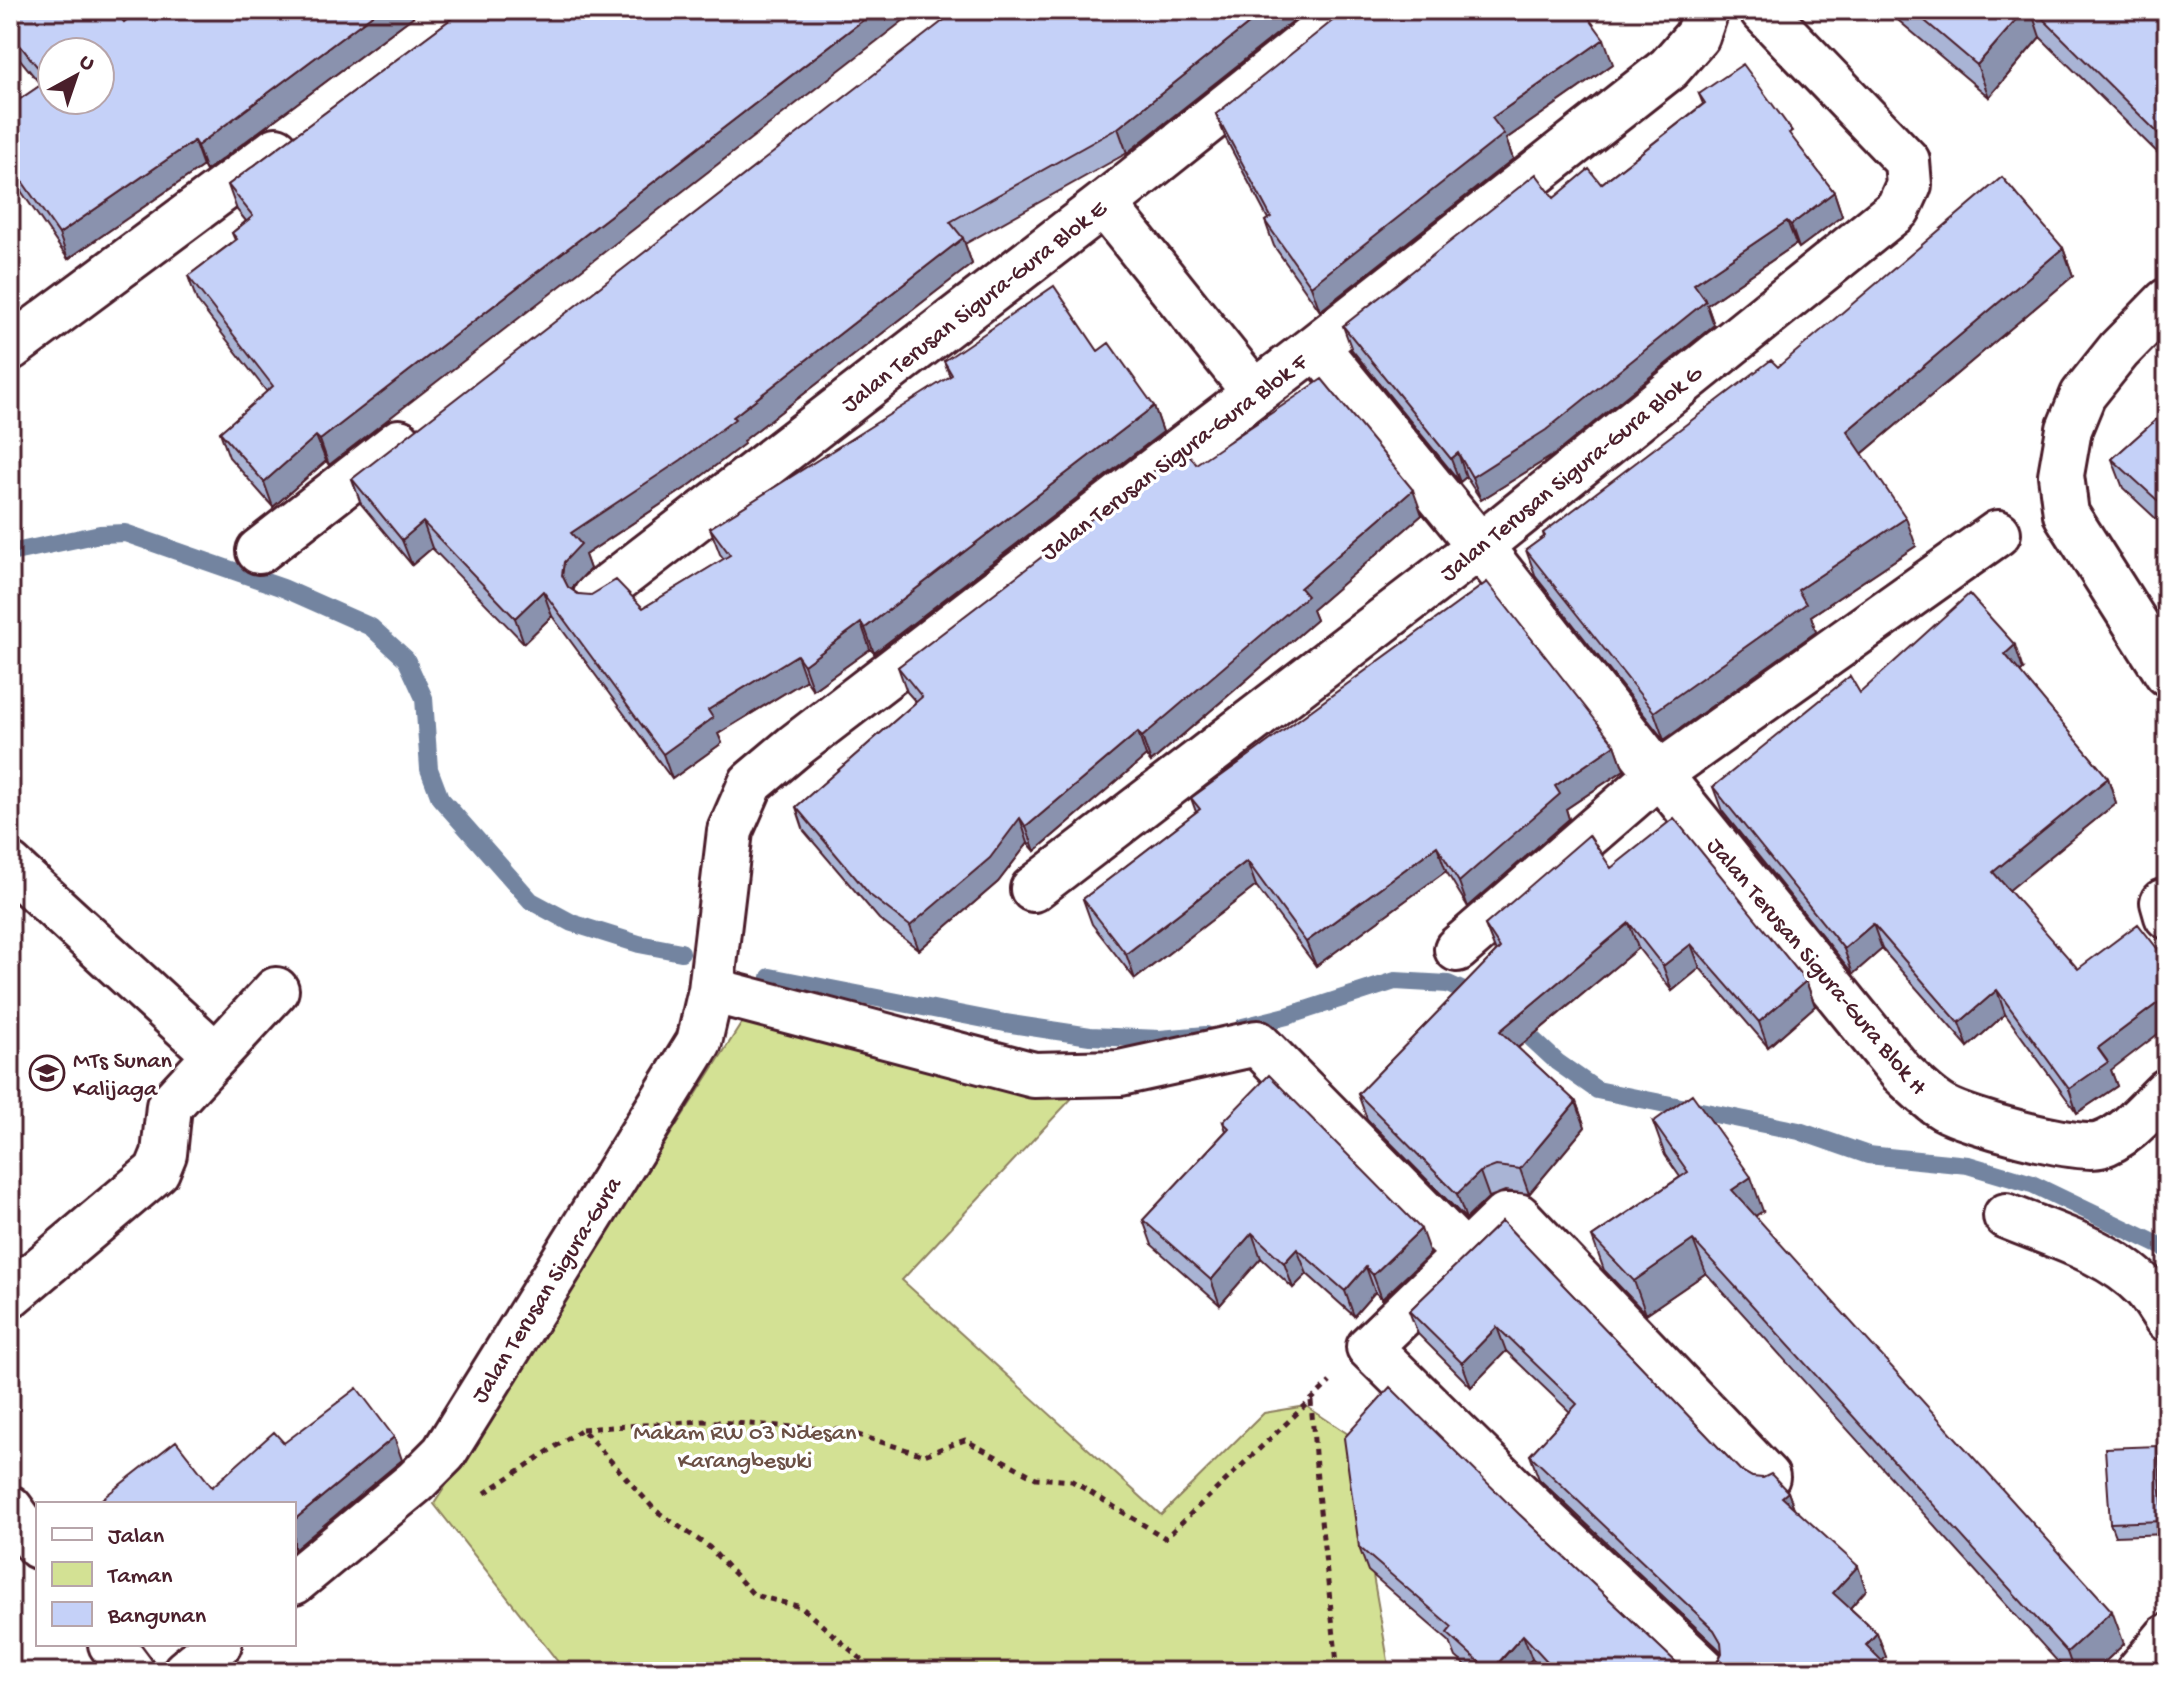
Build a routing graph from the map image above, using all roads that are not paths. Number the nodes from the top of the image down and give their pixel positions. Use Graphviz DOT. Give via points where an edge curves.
graph roads {
  1 [pos="1347,10"];
  2 [pos="1706,10"];
  3 [pos="1762,10"];
  4 [pos="313,123"];
  5 [pos="1104,204"];
  6 [pos="2167,301"];
  7 [pos="1316,346"];
  8 [pos="10,348"];
  9 [pos="1255,393"];
  10 [pos="434,416"];
  11 [pos="1998,533"];
  12 [pos="1480,546"];
  13 [pos="259,551"];
  14 [pos="596,596"];
  15 [pos="2167,673"];
  16 [pos="1659,774"];
  17 [pos="10,866"];
  18 [pos="1033,889"];
  19 [pos="717,943"];
  20 [pos="1457,949"];
  21 [pos="276,990"];
  22 [pos="711,990"];
  23 [pos="216,1055"];
  24 [pos="2167,1091"];
  25 [pos="2006,1216"];
  26 [pos="1465,1254"];
  27 [pos="10,1295"];
  28 [pos="2167,1319"];
  29 [pos="1767,1477"];
  30 [pos="10,1508"];
  31 [pos="36,1543"];
  32 [pos="296,1580"];
  33 [pos="2167,1637"];
  34 [pos="112,1646"];
  35 [pos="217,1646"];
  36 [pos="132,1672"];
  37 [pos="185,1672"];
  38 [pos="1706,1672"];
  39 [pos="2138,1672"];
  1 -- 5 [label="street, Jalan Terusan Sigura-Gura Blok E"];
  2 -- 7 [label="street, Jalan Terusan Sigura-Gura Blok F" via="1697,36 1669,68"];
  3 -- 12 [label="street, Jalan Terusan Sigura-Gura Blok G" via="1907,161 1909,185 1898,209"];
  4 -- 8 [label="street"];
  5 -- 9 [label="street"];
  5 -- 14 [label="street, Jalan Terusan Sigura-Gura Blok E"];
  6 -- 15 [label="street" via="2083,395 2069,429 2061,475 2066,514"];
  7 -- 9 [label="street, Jalan Terusan Sigura-Gura Blok F"];
  7 -- 12 [label="street"];
  9 -- 19 [label="street, Jalan Terusan Sigura-Gura Blok F" via="751,783 730,831"];
  10 -- 13 [label="street"];
  11 -- 16 [label="street"];
  12 -- 16 [label="street"];
  12 -- 18 [label="street, Jalan Terusan Sigura-Gura Blok G"];
  16 -- 20 [label="street"];
  16 -- 24 [label="street, Jalan Terusan Sigura-Gura Blok H" via="1901,1072 1942,1107 1966,1118 2097,1146 2113,1139"];
  17 -- 23 [label="street"];
  19 -- 22 [label="street, Jalan Terusan Sigura-Gura"];
  21 -- 23 [label="street"];
  22 -- 26 [label="street" via="1034,1075 1120,1073 1257,1043"];
  22 -- 32 [label="street, Jalan Terusan Sigura-Gura" via="699,1042 444,1453"];
  23 -- 27 [label="street" via="169,1106 157,1171"];
  25 -- 28 [label="street" via="2121,1268 2146,1289"];
  26 -- 29 [label="street" via="1505,1216 1518,1216"];
  26 -- 38 [label="street" via="1369,1347"];
  30 -- 31 [label="street"];
  33 -- 39 [label="street"];
  34 -- 36 [label="street"];
  35 -- 37 [label="street"];
}
